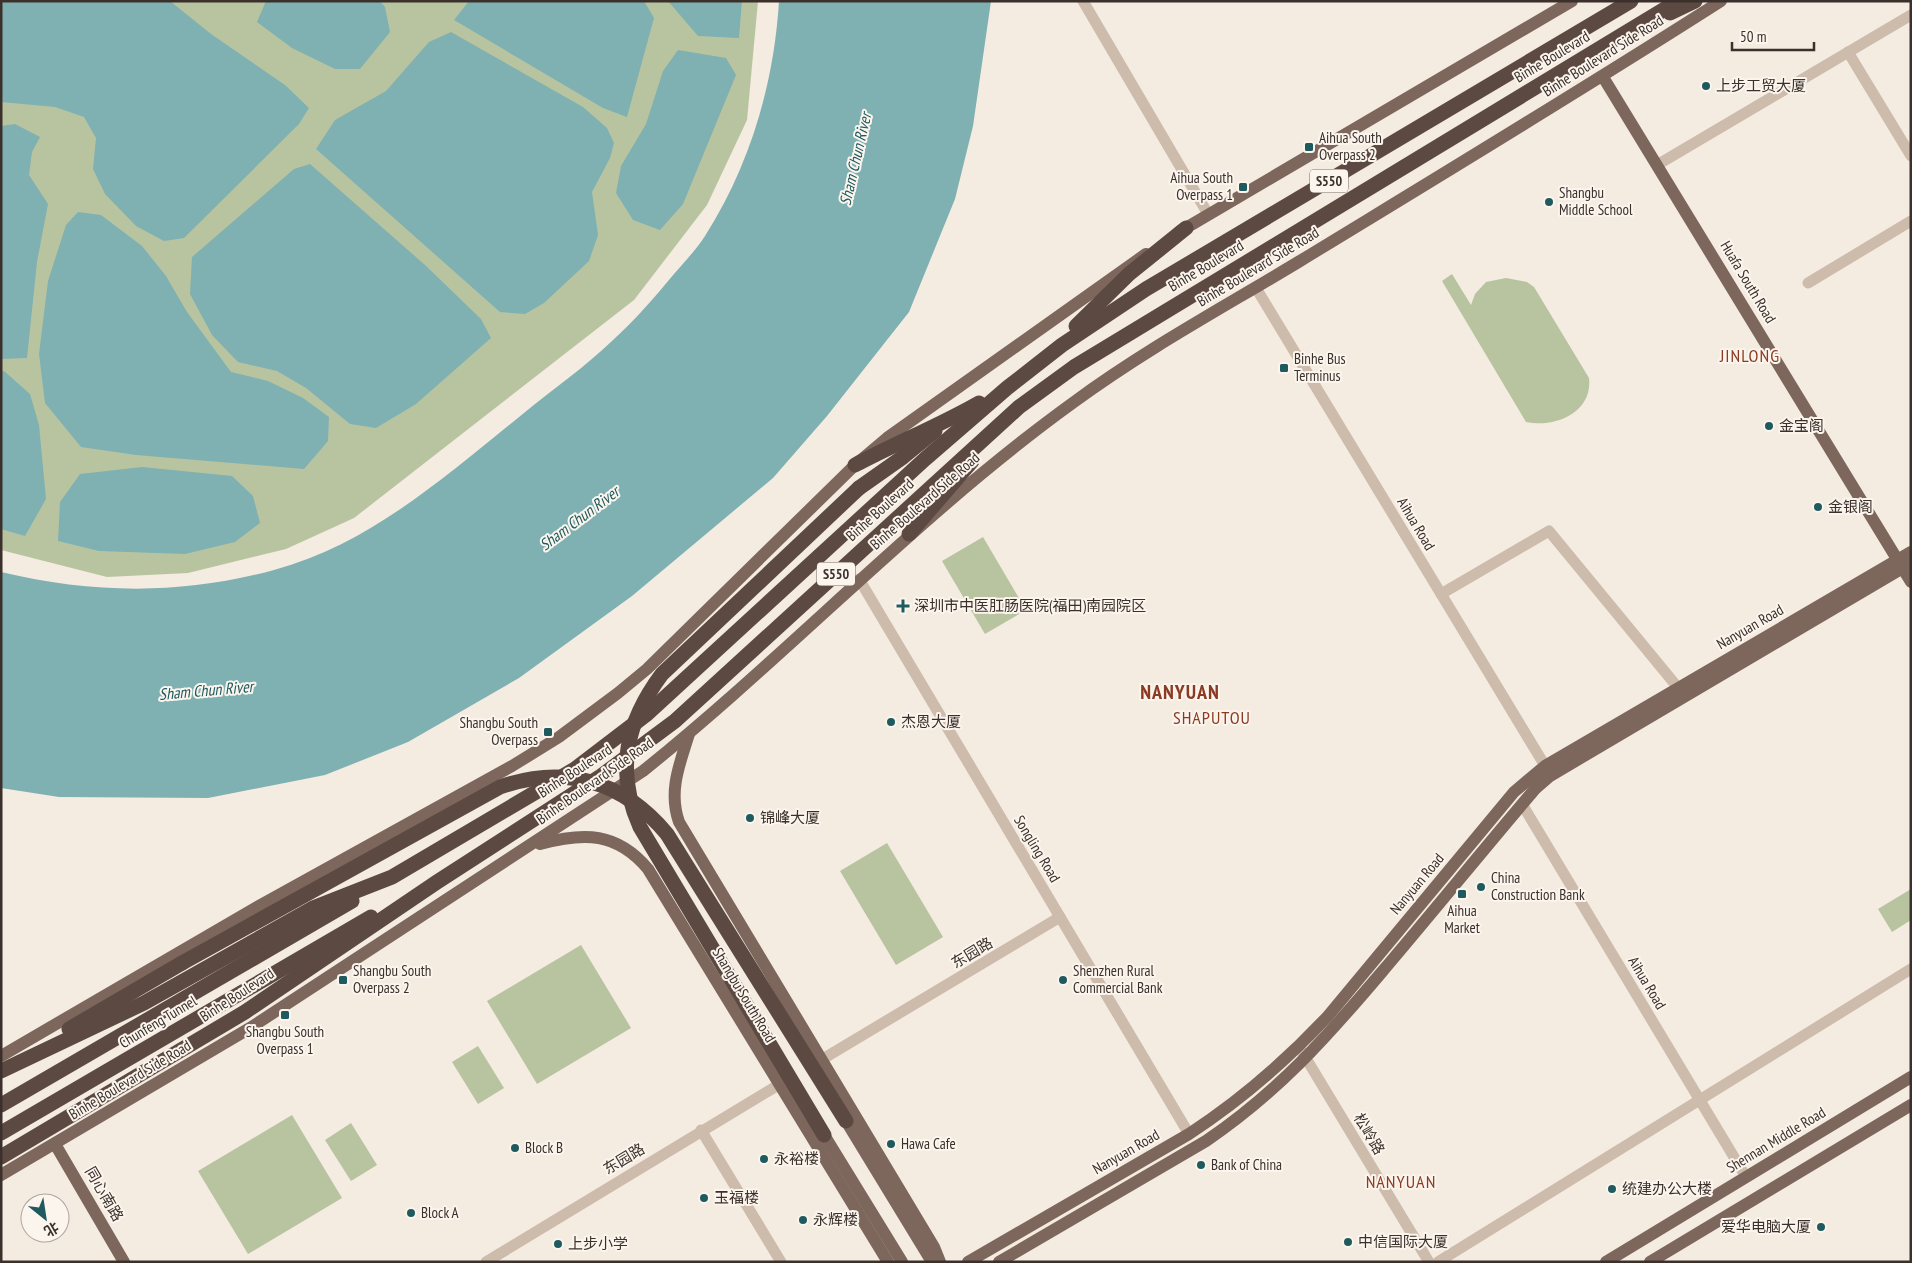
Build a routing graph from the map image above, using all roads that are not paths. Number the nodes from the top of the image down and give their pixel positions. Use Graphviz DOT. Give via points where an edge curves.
graph roads {
  1 [pos="1083,1"];
  2 [pos="1572,1"];
  3 [pos="1626,1"];
  4 [pos="1631,1"];
  5 [pos="1678,1"];
  6 [pos="1695,1"];
  7 [pos="1721,1"];
  8 [pos="1911,15"];
  9 [pos="1603,18"];
  10 [pos="1621,36"];
  11 [pos="1848,52"];
  12 [pos="1603,77"];
  13 [pos="1911,156"];
  14 [pos="1657,165"];
  15 [pos="1208,214"];
  16 [pos="1911,221"];
  17 [pos="1186,228"];
  18 [pos="1808,284"];
  19 [pos="1256,288"];
  20 [pos="1032,368"];
  21 [pos="1007,388"];
  22 [pos="1019,408"];
  23 [pos="946,422"];
  24 [pos="855,465"];
  25 [pos="909,534"];
  26 [pos="1911,552"];
  27 [pos="1904,564"];
  28 [pos="860,579"];
  29 [pos="1911,582"];
  30 [pos="1441,594"];
  31 [pos="1682,692"];
  32 [pos="689,734"];
  33 [pos="1548,771"];
  34 [pos="1522,804"];
  35 [pos="689,840"];
  36 [pos="516,854"];
  37 [pos="648,869"];
  38 [pos="392,877"];
  39 [pos="437,882"];
  40 [pos="1060,918"];
  41 [pos="1911,969"];
  42 [pos="1299,1046"];
  43 [pos="1,1056"];
  44 [pos="1306,1059"];
  45 [pos="821,1060"];
  46 [pos="1,1070"];
  47 [pos="1911,1078"];
  48 [pos="780,1084"];
  49 [pos="1699,1100"];
  50 [pos="1,1105"];
  51 [pos="1911,1105"];
  52 [pos="846,1121"];
  53 [pos="701,1130"];
  54 [pos="1,1133"];
  55 [pos="1189,1134"];
  56 [pos="824,1136"];
  57 [pos="55,1144"];
  58 [pos="7,1154"];
  59 [pos="1,1162"];
  60 [pos="1,1175"];
  61 [pos="1746,1177"];
  62 [pos="124,1262"];
  63 [pos="486,1262"];
  64 [pos="781,1262"];
  65 [pos="888,1262"];
  66 [pos="902,1262"];
  67 [pos="932,1262"];
  68 [pos="940,1262"];
  69 [pos="968,1262"];
  70 [pos="999,1262"];
  71 [pos="1429,1262"];
  72 [pos="1438,1262"];
  73 [pos="1606,1262"];
  74 [pos="1650,1262"];
  1 -- 15 [label="street"];
  2 -- 15 [label="main road"];
  3 -- 9 [label="highway"];
  4 -- 9 [label="highway, Binhe Boulevard / S550"];
  5 -- 10 [label="highway, Binhe Boulevard / S550"];
  6 -- 10 [label="highway"];
  7 -- 12 [label="main road, Binhe Boulevard Side Road"];
  8 -- 11 [label="street"];
  9 -- 20 [label="highway, Binhe Boulevard / S550" via="1146,289 1088,326"];
  10 -- 22 [label="highway, Binhe Boulevard / S550" via="1113,342"];
  11 -- 13 [label="street"];
  11 -- 14 [label="street"];
  12 -- 14 [label="main road, Huafa South Road"];
  12 -- 19 [label="main road, Binhe Boulevard Side Road"];
  14 -- 27 [label="main road, Huafa South Road"];
  15 -- 17 [label="main road"];
  16 -- 18 [label="street"];
  17 -- 20 [label="highway" via="1129,274"];
  17 -- 24 [label="main road" via="1124,267 887,438"];
  19 -- 25 [label="main road, Binhe Boulevard Side Road" via="1154,347 1077,399"];
  19 -- 30 [label="street, Aihua Road"];
  20 -- 21 [label="highway, Binhe Boulevard / S550"];
  21 -- 23 [label="highway"];
  21 -- 38 [label="highway, Binhe Boulevard / S550" via="623,735 575,769"];
  22 -- 25 [label="highway"];
  22 -- 39 [label="highway, Binhe Boulevard / S550" via="675,722 601,776"];
  23 -- 24 [label="highway" via="902,440"];
  23 -- 56 [label="highway, bridge" via="859,488 662,674 635,718 627,750 627,783 640,827"];
  24 -- 43 [label="main road" via="647,668 575,726 512,766 259,906"];
  25 -- 28 [label="main road, Binhe Boulevard Side Road"];
  26 -- 27 [label="main road, Nanyuan Road"];
  27 -- 29 [label="main road, Huafa South Road"];
  27 -- 31 [label="main road, Nanyuan Road"];
  28 -- 32 [label="main road, Binhe Boulevard Side Road"];
  28 -- 40 [label="street, Songling Road"];
  30 -- 31 [label="street" via="1549,531"];
  30 -- 33 [label="street, Aihua Road"];
  31 -- 33 [label="main road, Nanyuan Road"];
  32 -- 35 [label="main road" via="676,775 674,800 676,815"];
  32 -- 36 [label="main road, Binhe Boulevard Side Road" via="628,781"];
  33 -- 34 [label="main road, Nanyuan Road"];
  33 -- 42 [label="main road, Nanyuan Road" via="1514,792 1328,1016"];
  34 -- 44 [label="main road, Nanyuan Road"];
  34 -- 49 [label="street, Aihua Road"];
  35 -- 37 [label="main road" via="676,830 660,830 652,834 644,848 643,857"];
  35 -- 45 [label="main road"];
  36 -- 37 [label="main road, Shangbu South Road" via="558,839 596,837 625,848"];
  36 -- 57 [label="main road, Binhe Boulevard Side Road" via="250,1028"];
  37 -- 48 [label="main road, Shangbu South Road"];
  38 -- 46 [label="highway, Binhe Boulevard / S550" via="313,908 144,1003"];
  38 -- 50 [label="highway, Chunfeng Tunnel"];
  39 -- 54 [label="highway, Chunfeng Tunnel" via="357,924"];
  39 -- 58 [label="highway, Binhe Boulevard / S550" via="245,1012"];
  40 -- 45 [label="street, 东园路"];
  40 -- 55 [label="street, Songling Road"];
  41 -- 49 [label="street"];
  42 -- 44 [label="street, 松岭路"];
  42 -- 55 [label="main road, Nanyuan Road" via="1230,1106"];
  44 -- 70 [label="main road, Nanyuan Road" via="1238,1118 1206,1141"];
  44 -- 71 [label="street, 松岭路"];
  45 -- 68 [label="main road" via="934,1246"];
  46 -- 52 [label="highway, bridge" via="182,963 500,787 540,776 581,778 600,784 639,806 667,834"];
  47 -- 61 [label="main road, Shennan Middle Road"];
  48 -- 53 [label="street, 东园路"];
  48 -- 65 [label="main road, Shangbu South Road"];
  49 -- 61 [label="street, Aihua Road"];
  49 -- 72 [label="street"];
  51 -- 74 [label="main road"];
  52 -- 67 [label="main road"];
  53 -- 63 [label="street, 东园路"];
  53 -- 64 [label="street"];
  55 -- 69 [label="main road, Nanyuan Road"];
  56 -- 66 [label="main road"];
  57 -- 60 [label="main road, Binhe Boulevard Side Road"];
  57 -- 62 [label="main road, 同心南路"];
  58 -- 59 [label="highway, Binhe Boulevard"];
  61 -- 73 [label="main road, Shennan Middle Road"];
}
